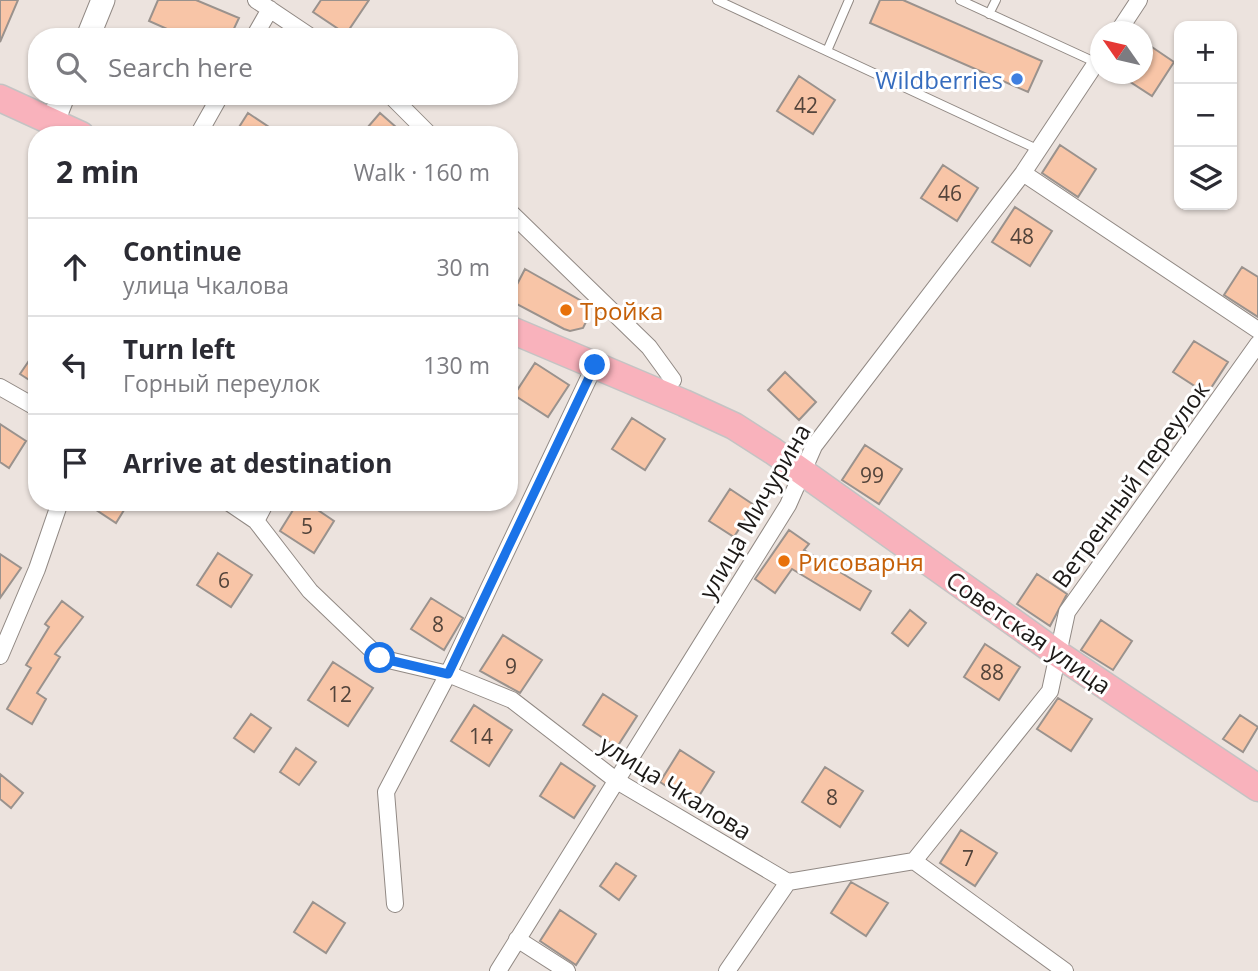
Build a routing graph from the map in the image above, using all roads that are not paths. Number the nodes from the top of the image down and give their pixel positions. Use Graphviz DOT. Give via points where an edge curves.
graph roads {
  1 [pos="103,0"];
  2 [pos="717,0"];
  3 [pos="849,0"];
  4 [pos="960,0"];
  5 [pos="996,0"];
  6 [pos="1139,0"];
  7 [pos="263,4"];
  8 [pos="989,14"];
  9 [pos="1125,21"];
  10 [pos="92,28"];
  11 [pos="256,28"];
  12 [pos="298,28"];
  13 [pos="827,51"];
  14 [pos="1090,56"];
  15 [pos="1090,74"];
  16 [pos="0,98"];
  17 [pos="59,105"];
  18 [pos="215,105"];
  19 [pos="400,105"];
  20 [pos="53,121"];
  21 [pos="63,126"];
  22 [pos="203,126"];
  23 [pos="421,126"];
  24 [pos="1039,150"];
  25 [pos="1023,173"];
  26 [pos="518,220"];
  27 [pos="1258,330"];
  28 [pos="518,333"];
  29 [pos="1258,344"];
  30 [pos="595,365"];
  31 [pos="673,380"];
  32 [pos="0,387"];
  33 [pos="28,403"];
  34 [pos="802,473"];
  35 [pos="57,511"];
  36 [pos="241,511"];
  37 [pos="261,511"];
  38 [pos="256,521"];
  39 [pos="1058,654"];
  40 [pos="0,656"];
  41 [pos="448,674"];
  42 [pos="617,781"];
  43 [pos="1258,788"];
  44 [pos="914,862"];
  45 [pos="788,882"];
  46 [pos="395,904"];
  47 [pos="517,939"];
  48 [pos="498,971"];
  49 [pos="567,971"];
  50 [pos="727,971"];
  51 [pos="1065,971"];
  1 -- 10 [label="main road"];
  2 -- 13 [label="lane"];
  3 -- 13 [label="lane"];
  4 -- 8 [label="lane"];
  5 -- 8 [label="lane"];
  6 -- 9 [label="street"];
  7 -- 11 [label="street"];
  7 -- 12 [label="street"];
  8 -- 14 [label="lane"];
  13 -- 24 [label="lane"];
  15 -- 24 [label="street, улица Мичурина"];
  16 -- 20 [label="main road"];
  17 -- 20 [label="main road"];
  18 -- 22 [label="street"];
  19 -- 23 [label="street"];
  20 -- 21 [label="main road"];
  24 -- 25 [label="street, улица Мичурина"];
  25 -- 27 [label="street"];
  25 -- 34 [label="street, улица Мичурина" via="814,446"];
  26 -- 31 [label="street" via="649,347"];
  28 -- 30 [label="main road, Советская улица"];
  29 -- 39 [label="street, Ветренный переулок" via="1067,612"];
  30 -- 34 [label="main road, Советская улица" via="734,426"];
  30 -- 41 [label="street"];
  32 -- 33 [label="street"];
  34 -- 39 [label="main road, Советская улица"];
  34 -- 42 [label="street, улица Мичурина" via="788,505"];
  35 -- 40 [label="street"];
  36 -- 38 [label="street, улица Чкалова"];
  37 -- 38 [label="street"];
  38 -- 41 [label="street, улица Чкалова" via="310,590 380,658"];
  39 -- 43 [label="main road, Советская улица"];
  39 -- 44 [label="street, Ветренный переулок" via="1050,691"];
  41 -- 42 [label="street, улица Чкалова" via="512,700"];
  41 -- 46 [label="street" via="386,792"];
  42 -- 45 [label="street, улица Чкалова"];
  42 -- 47 [label="street, улица Мичурина"];
  44 -- 45 [label="street"];
  44 -- 51 [label="street"];
  45 -- 50 [label="street"];
  47 -- 48 [label="street, улица Мичурина"];
  47 -- 49 [label="street"];
}
